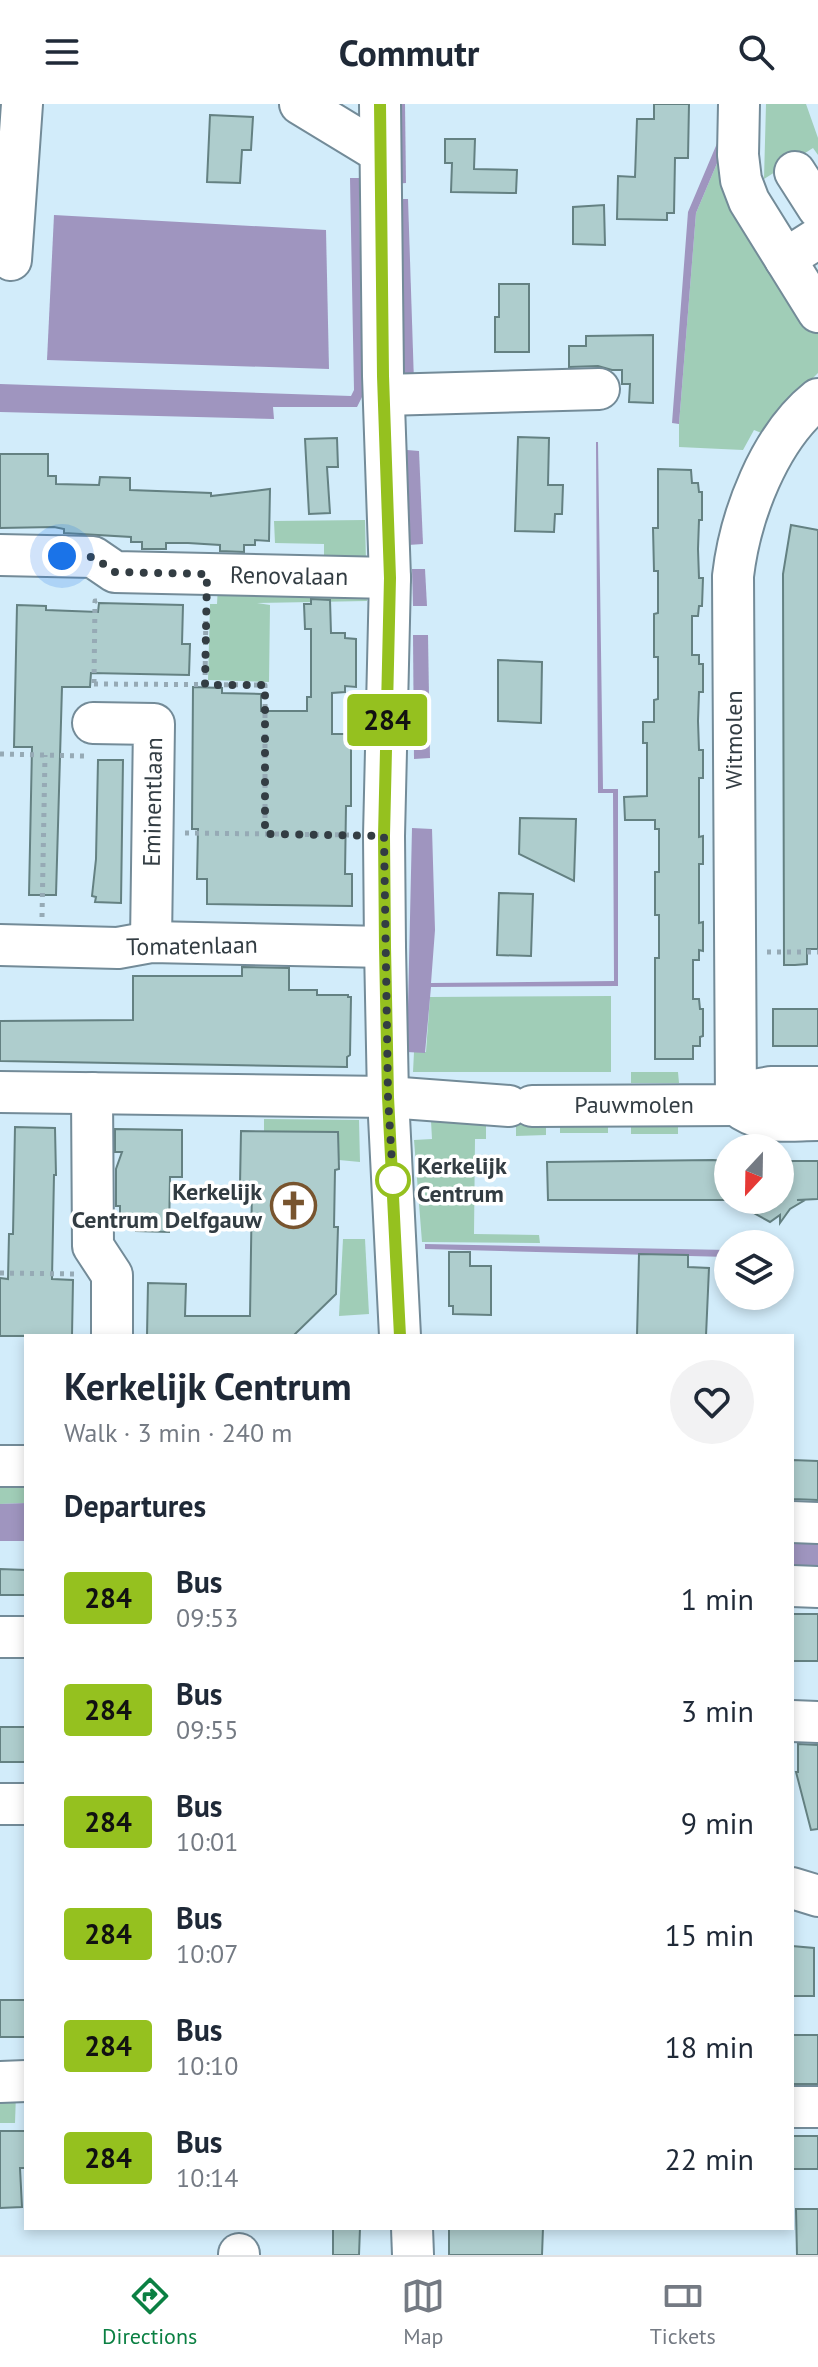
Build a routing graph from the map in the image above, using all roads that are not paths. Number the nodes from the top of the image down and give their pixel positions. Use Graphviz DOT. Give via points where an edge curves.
graph roads {
  1 [pos="22,104"];
  2 [pos="300,104"];
  3 [pos="380,104"];
  4 [pos="739,104"];
  5 [pos="379,152"];
  6 [pos="795,172"];
  7 [pos="818,208"];
  8 [pos="818,238"];
  9 [pos="785,259"];
  10 [pos="11,260"];
  11 [pos="818,312"];
  12 [pos="599,389"];
  13 [pos="384,395"];
  14 [pos="818,399"];
  15 [pos="0,555"];
  16 [pos="390,578"];
  17 [pos="93,723"];
  18 [pos="151,942"];
  19 [pos="0,945"];
  20 [pos="385,947"];
  21 [pos="818,1087"];
  22 [pos="0,1092"];
  23 [pos="92,1093"];
  24 [pos="388,1097"];
  25 [pos="736,1105"];
  26 [pos="818,1120"];
  27 [pos="112,1334"];
  28 [pos="400,1334"];
  29 [pos="0,1466"];
  30 [pos="24,1466"];
  31 [pos="794,1522"];
  32 [pos="818,1523"];
  33 [pos="794,1586"];
  34 [pos="818,1587"];
  35 [pos="0,1637"];
  36 [pos="24,1637"];
  37 [pos="794,1721"];
  38 [pos="818,1722"];
  39 [pos="0,1804"];
  40 [pos="24,1804"];
  41 [pos="794,1889"];
  42 [pos="818,1896"];
  43 [pos="24,2081"];
  44 [pos="0,2082"];
  45 [pos="794,2107"];
  46 [pos="818,2107"];
  47 [pos="412,2230"];
  48 [pos="413,2255"];
  1 -- 10 [label="street"];
  2 -- 5 [label="street"];
  3 -- 5 [label="street"];
  4 -- 9 [label="street" via="741,180"];
  5 -- 13 [label="street"];
  6 -- 7 [label="street"];
  8 -- 9 [label="street"];
  9 -- 11 [label="street"];
  12 -- 13 [label="street"];
  13 -- 16 [label="street"];
  14 -- 25 [label="street, Witmolen" via="787,433 762,475 744,519 733,576"];
  15 -- 16 [label="street, Renovalaan" via="93,557 115,572"];
  16 -- 20 [label="street"];
  17 -- 18 [label="street, Eminentlaan" via="154,724"];
  18 -- 19 [label="street, Tomatenlaan" via="118,948"];
  18 -- 20 [label="street, Tomatenlaan"];
  20 -- 24 [label="street"];
  21 -- 25 [label="street, Pauwmolen" via="754,1090"];
  22 -- 23 [label="street, Pauwmolen"];
  23 -- 24 [label="street, Pauwmolen"];
  23 -- 27 [label="street" via="93,1246 112,1275"];
  24 -- 25 [label="street, Pauwmolen" via="520,1106"];
  24 -- 28 [label="street"];
  25 -- 26 [label="street, Pauwmolen" via="750,1116"];
  29 -- 30 [label="street"];
  31 -- 32 [label="street"];
  33 -- 34 [label="street"];
  35 -- 36 [label="street"];
  37 -- 38 [label="street"];
  39 -- 40 [label="street"];
  41 -- 42 [label="street"];
  43 -- 44 [label="street"];
  45 -- 46 [label="street"];
  47 -- 48 [label="street"];
}
